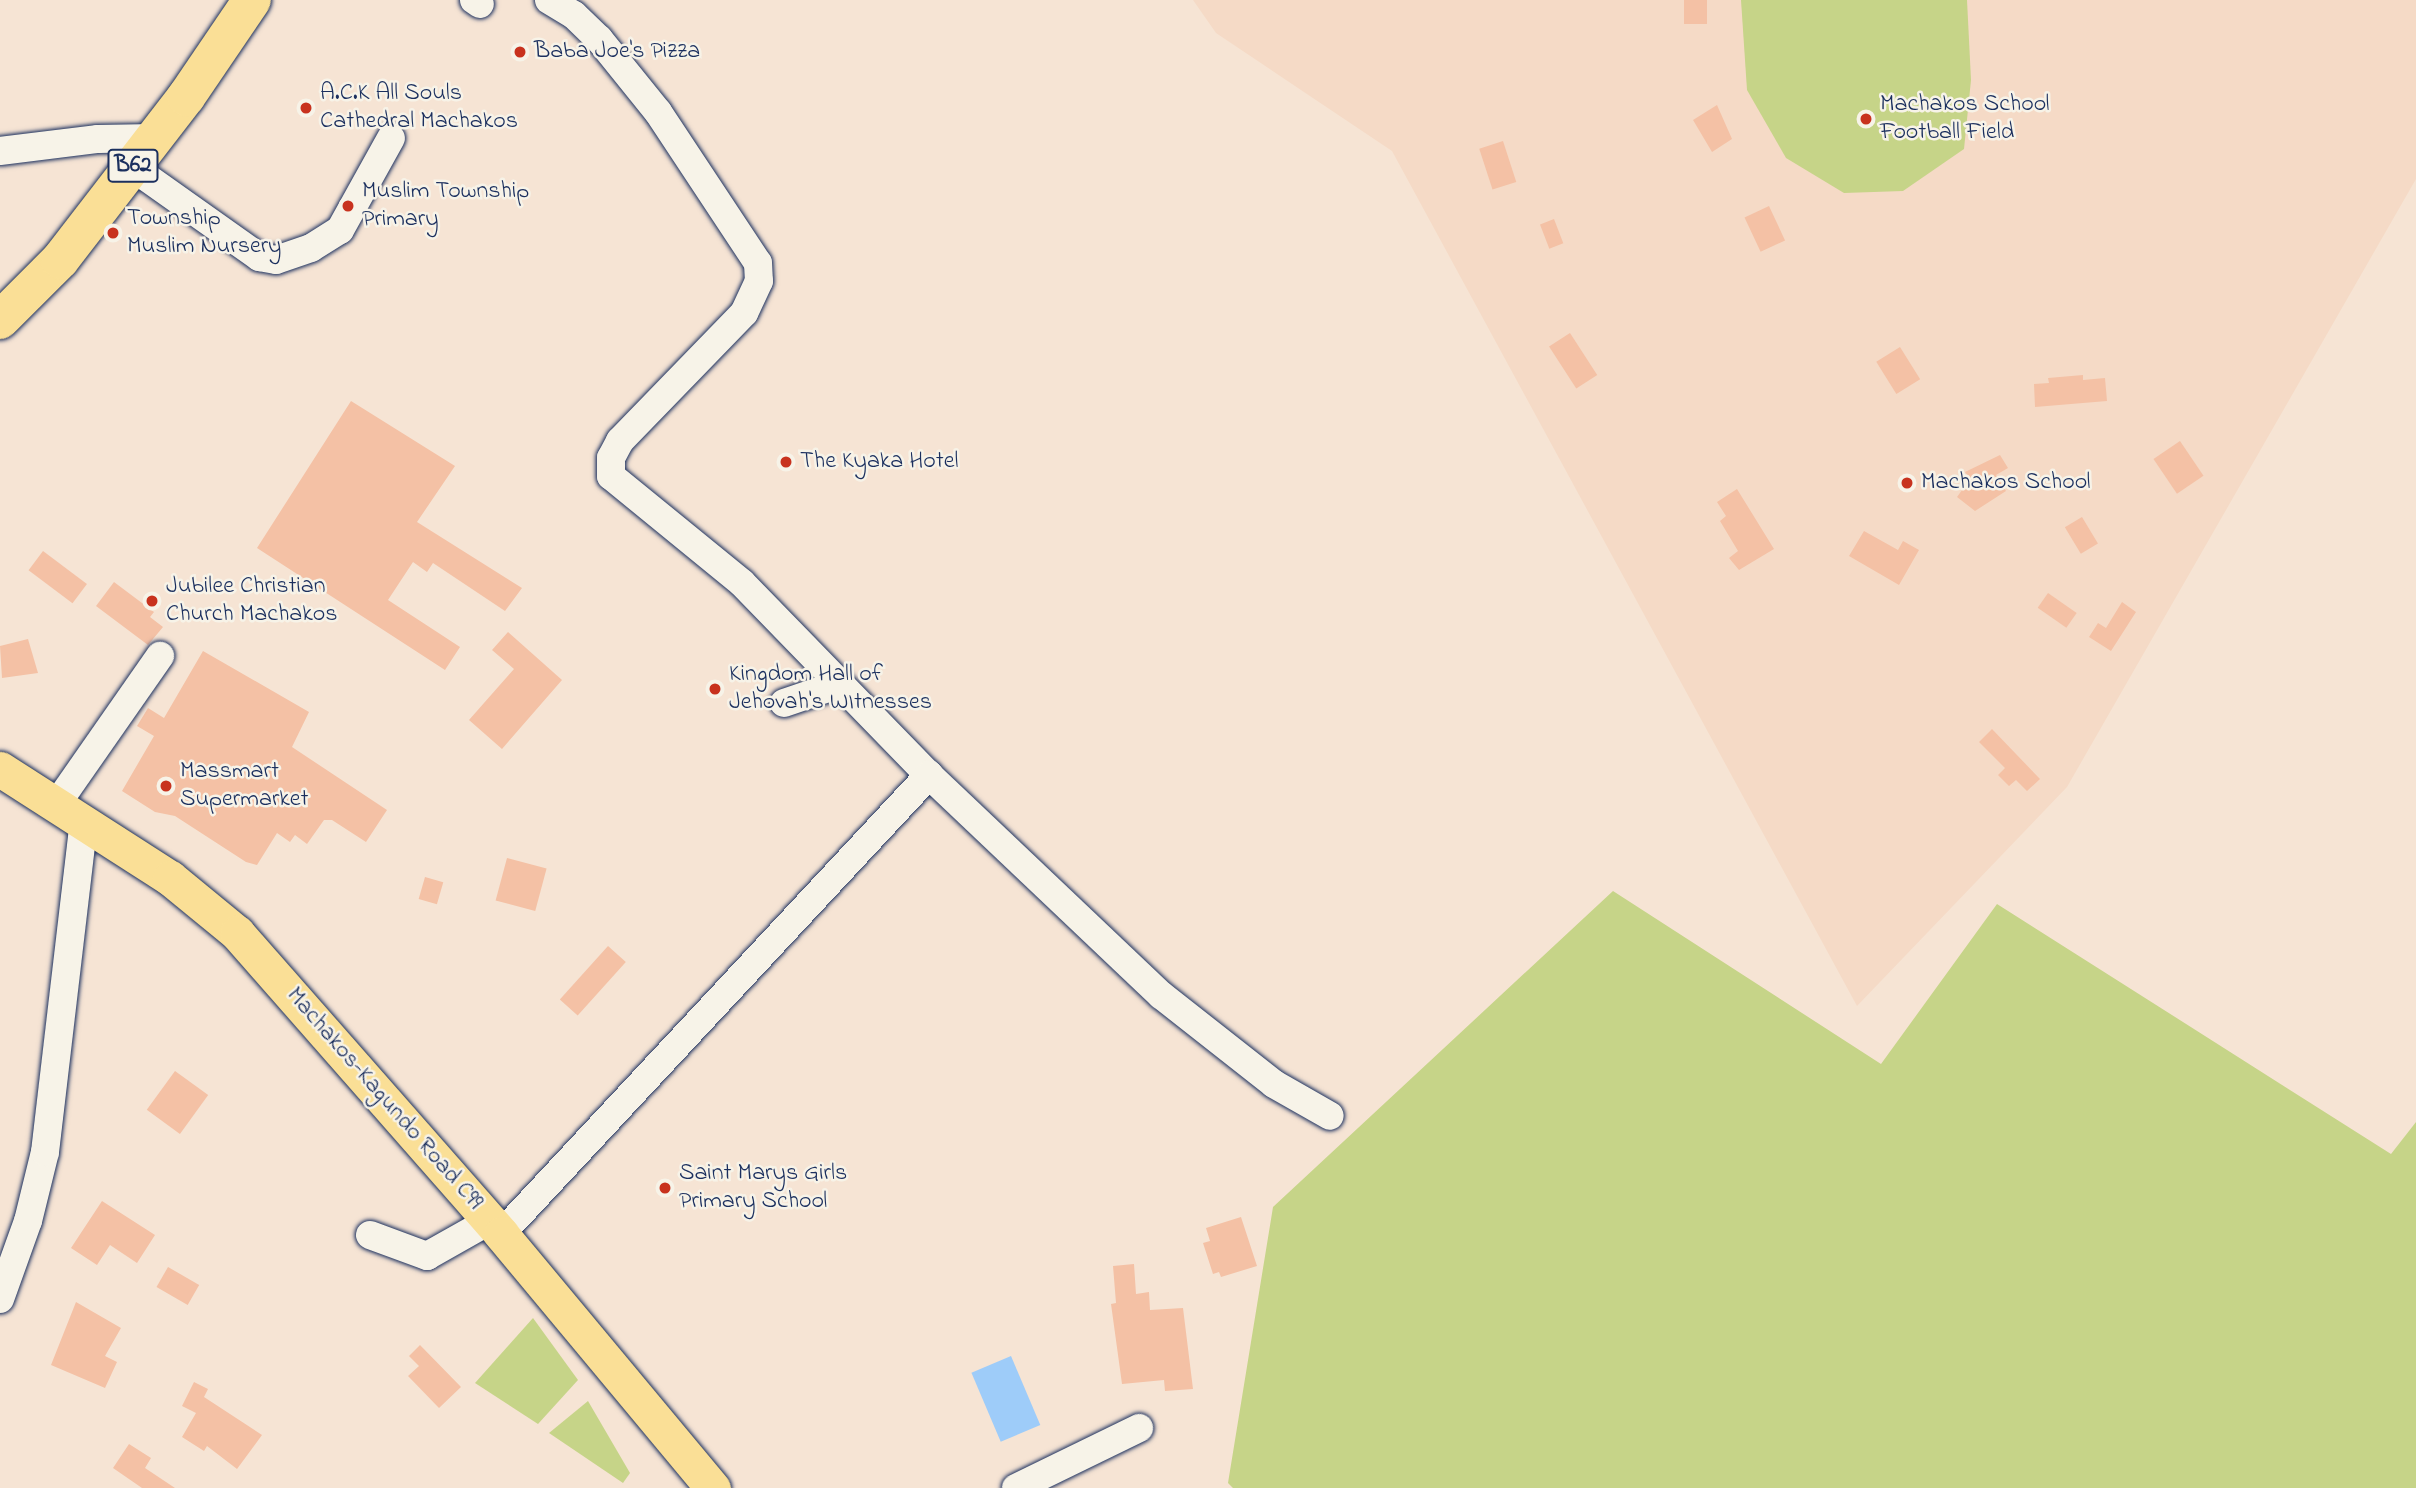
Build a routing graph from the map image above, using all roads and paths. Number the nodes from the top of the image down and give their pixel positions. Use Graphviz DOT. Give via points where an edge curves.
graph roads {
  1 [pos="252,0"];
  2 [pos="549,0"];
  3 [pos="155,138"];
  4 [pos="391,138"];
  5 [pos="0,151"];
  6 [pos="132,167"];
  7 [pos="0,320"];
  8 [pos="160,656"];
  9 [pos="840,684"];
  10 [pos="784,703"];
  11 [pos="0,769"];
  12 [pos="929,775"];
  13 [pos="70,814"];
  14 [pos="1330,1116"];
  15 [pos="495,1227"];
  16 [pos="370,1235"];
  17 [pos="1,1291"];
  18 [pos="1139,1428"];
  19 [pos="713,1488"];
  20 [pos="1016,1488"];
  1 -- 3 [label="highway, B62"];
  2 -- 9 [label="street" via="588,27 649,102 758,263 759,281 744,313 620,441 611,458 611,476 742,583"];
  3 -- 5 [label="street" via="98,139"];
  3 -- 6 [label="highway, B62"];
  4 -- 6 [label="street" via="340,230 311,248 276,260 259,257"];
  6 -- 7 [label="highway, B62" via="60,260"];
  8 -- 13 [label="street"];
  9 -- 10 [label="street"];
  9 -- 12 [label="street"];
  11 -- 13 [label="main road, Machakos-Kagundo Road C99"];
  12 -- 14 [label="street" via="1161,995 1274,1084"];
  12 -- 15 [label="street"];
  13 -- 15 [label="main road, Machakos-Kagundo Road C99" via="195,896 237,933"];
  13 -- 17 [label="street" via="45,1152 28,1221"];
  15 -- 16 [label="street" via="427,1255"];
  15 -- 19 [label="main road, Machakos-Kagundo Road C99"];
  18 -- 20 [label="street"];
}
